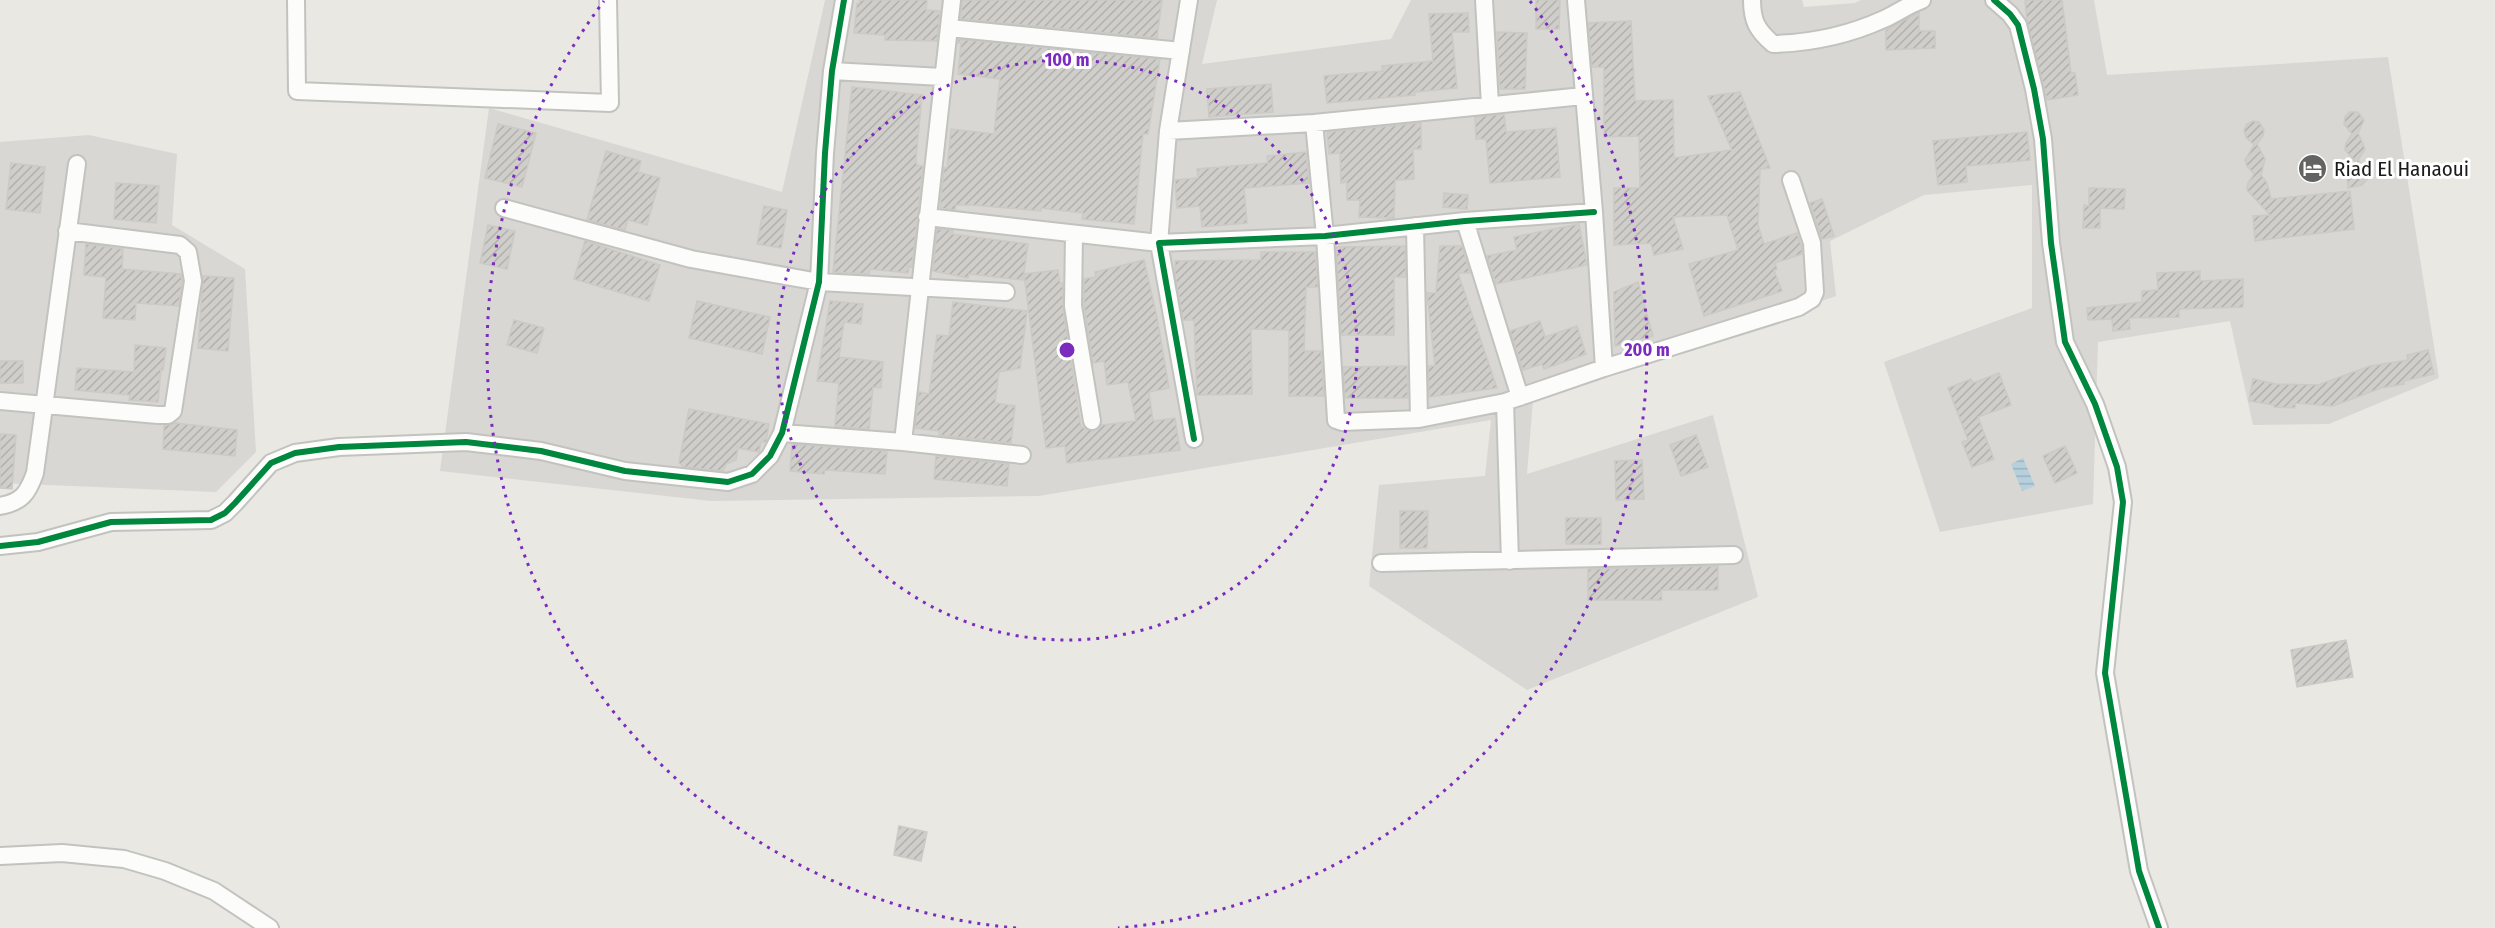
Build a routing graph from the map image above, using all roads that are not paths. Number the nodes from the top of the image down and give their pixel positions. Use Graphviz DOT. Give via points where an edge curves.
graph roads {
  1 [pos="297,0"];
  2 [pos="608,0"];
  3 [pos="844,0"];
  4 [pos="952,0"];
  5 [pos="1189,0"];
  6 [pos="1484,0"];
  7 [pos="1576,0"];
  8 [pos="1752,0"];
  9 [pos="1922,0"];
  10 [pos="1994,0"];
  11 [pos="949,28"];
  12 [pos="1181,51"];
  13 [pos="832,71"];
  14 [pos="942,76"];
  15 [pos="1582,96"];
  16 [pos="1490,105"];
  17 [pos="1314,123"];
  18 [pos="1168,131"];
  19 [pos="76,164"];
  20 [pos="1791,180"];
  21 [pos="504,208"];
  22 [pos="1594,212"];
  23 [pos="927,217"];
  24 [pos="1464,221"];
  25 [pos="1415,226"];
  26 [pos="67,231"];
  27 [pos="1074,234"];
  28 [pos="1325,236"];
  29 [pos="1159,243"];
  30 [pos="819,282"];
  31 [pos="920,287"];
  32 [pos="1006,292"];
  33 [pos="1604,368"];
  34 [pos="1512,400"];
  35 [pos="0,401"];
  36 [pos="44,406"];
  37 [pos="1419,419"];
  38 [pos="1092,421"];
  39 [pos="782,434"];
  40 [pos="1194,439"];
  41 [pos="903,442"];
  42 [pos="1022,455"];
  43 [pos="0,506"];
  44 [pos="0,546"];
  45 [pos="1734,555"];
  46 [pos="1510,561"];
  47 [pos="1381,563"];
  48 [pos="0,856"];
  49 [pos="270,928"];
  50 [pos="2158,928"];
  1 -- 2 [label="street" via="297,91 610,103"];
  3 -- 13 [label="street"];
  4 -- 11 [label="street"];
  5 -- 12 [label="street"];
  6 -- 16 [label="street"];
  7 -- 15 [label="street"];
  8 -- 9 [label="street" via="1758,31 1773,44 1839,35"];
  10 -- 50 [label="street" via="2018,26 2034,89 2065,342 2096,404 2117,467 2123,502 2105,673 2139,871"];
  11 -- 12 [label="street"];
  11 -- 14 [label="street"];
  12 -- 18 [label="street"];
  13 -- 14 [label="street"];
  13 -- 30 [label="street"];
  14 -- 23 [label="street"];
  15 -- 16 [label="street"];
  15 -- 22 [label="street"];
  16 -- 17 [label="street"];
  17 -- 18 [label="street"];
  17 -- 28 [label="street"];
  18 -- 29 [label="street"];
  19 -- 26 [label="street"];
  20 -- 33 [label="street" via="1812,243 1812,299 1799,307"];
  21 -- 30 [label="street" via="691,259"];
  22 -- 24 [label="street"];
  22 -- 33 [label="street"];
  23 -- 27 [label="street"];
  23 -- 31 [label="street"];
  24 -- 25 [label="street"];
  24 -- 34 [label="street"];
  25 -- 28 [label="street"];
  25 -- 37 [label="street"];
  26 -- 36 [label="street"];
  26 -- 36 [label="street" via="180,245 188,252 194,282 176,402 168,416"];
  27 -- 29 [label="street"];
  27 -- 38 [label="street" via="1074,306"];
  28 -- 29 [label="street"];
  28 -- 37 [label="street" via="1336,420"];
  29 -- 40 [label="street"];
  30 -- 31 [label="street"];
  30 -- 39 [label="street"];
  31 -- 32 [label="street"];
  31 -- 41 [label="street"];
  33 -- 34 [label="street"];
  34 -- 37 [label="street"];
  34 -- 46 [label="street"];
  35 -- 36 [label="street"];
  36 -- 43 [label="street" via="30,488 22,499"];
  39 -- 41 [label="street"];
  39 -- 44 [label="street" via="770,456 752,474 728,482 625,471 541,452 466,442 339,447 295,453 271,463 236,503 211,520 111,522 38,542"];
  41 -- 42 [label="street"];
  45 -- 46 [label="street"];
  46 -- 47 [label="street"];
  48 -- 49 [label="street" via="62,853 124,859 214,891"];
}
